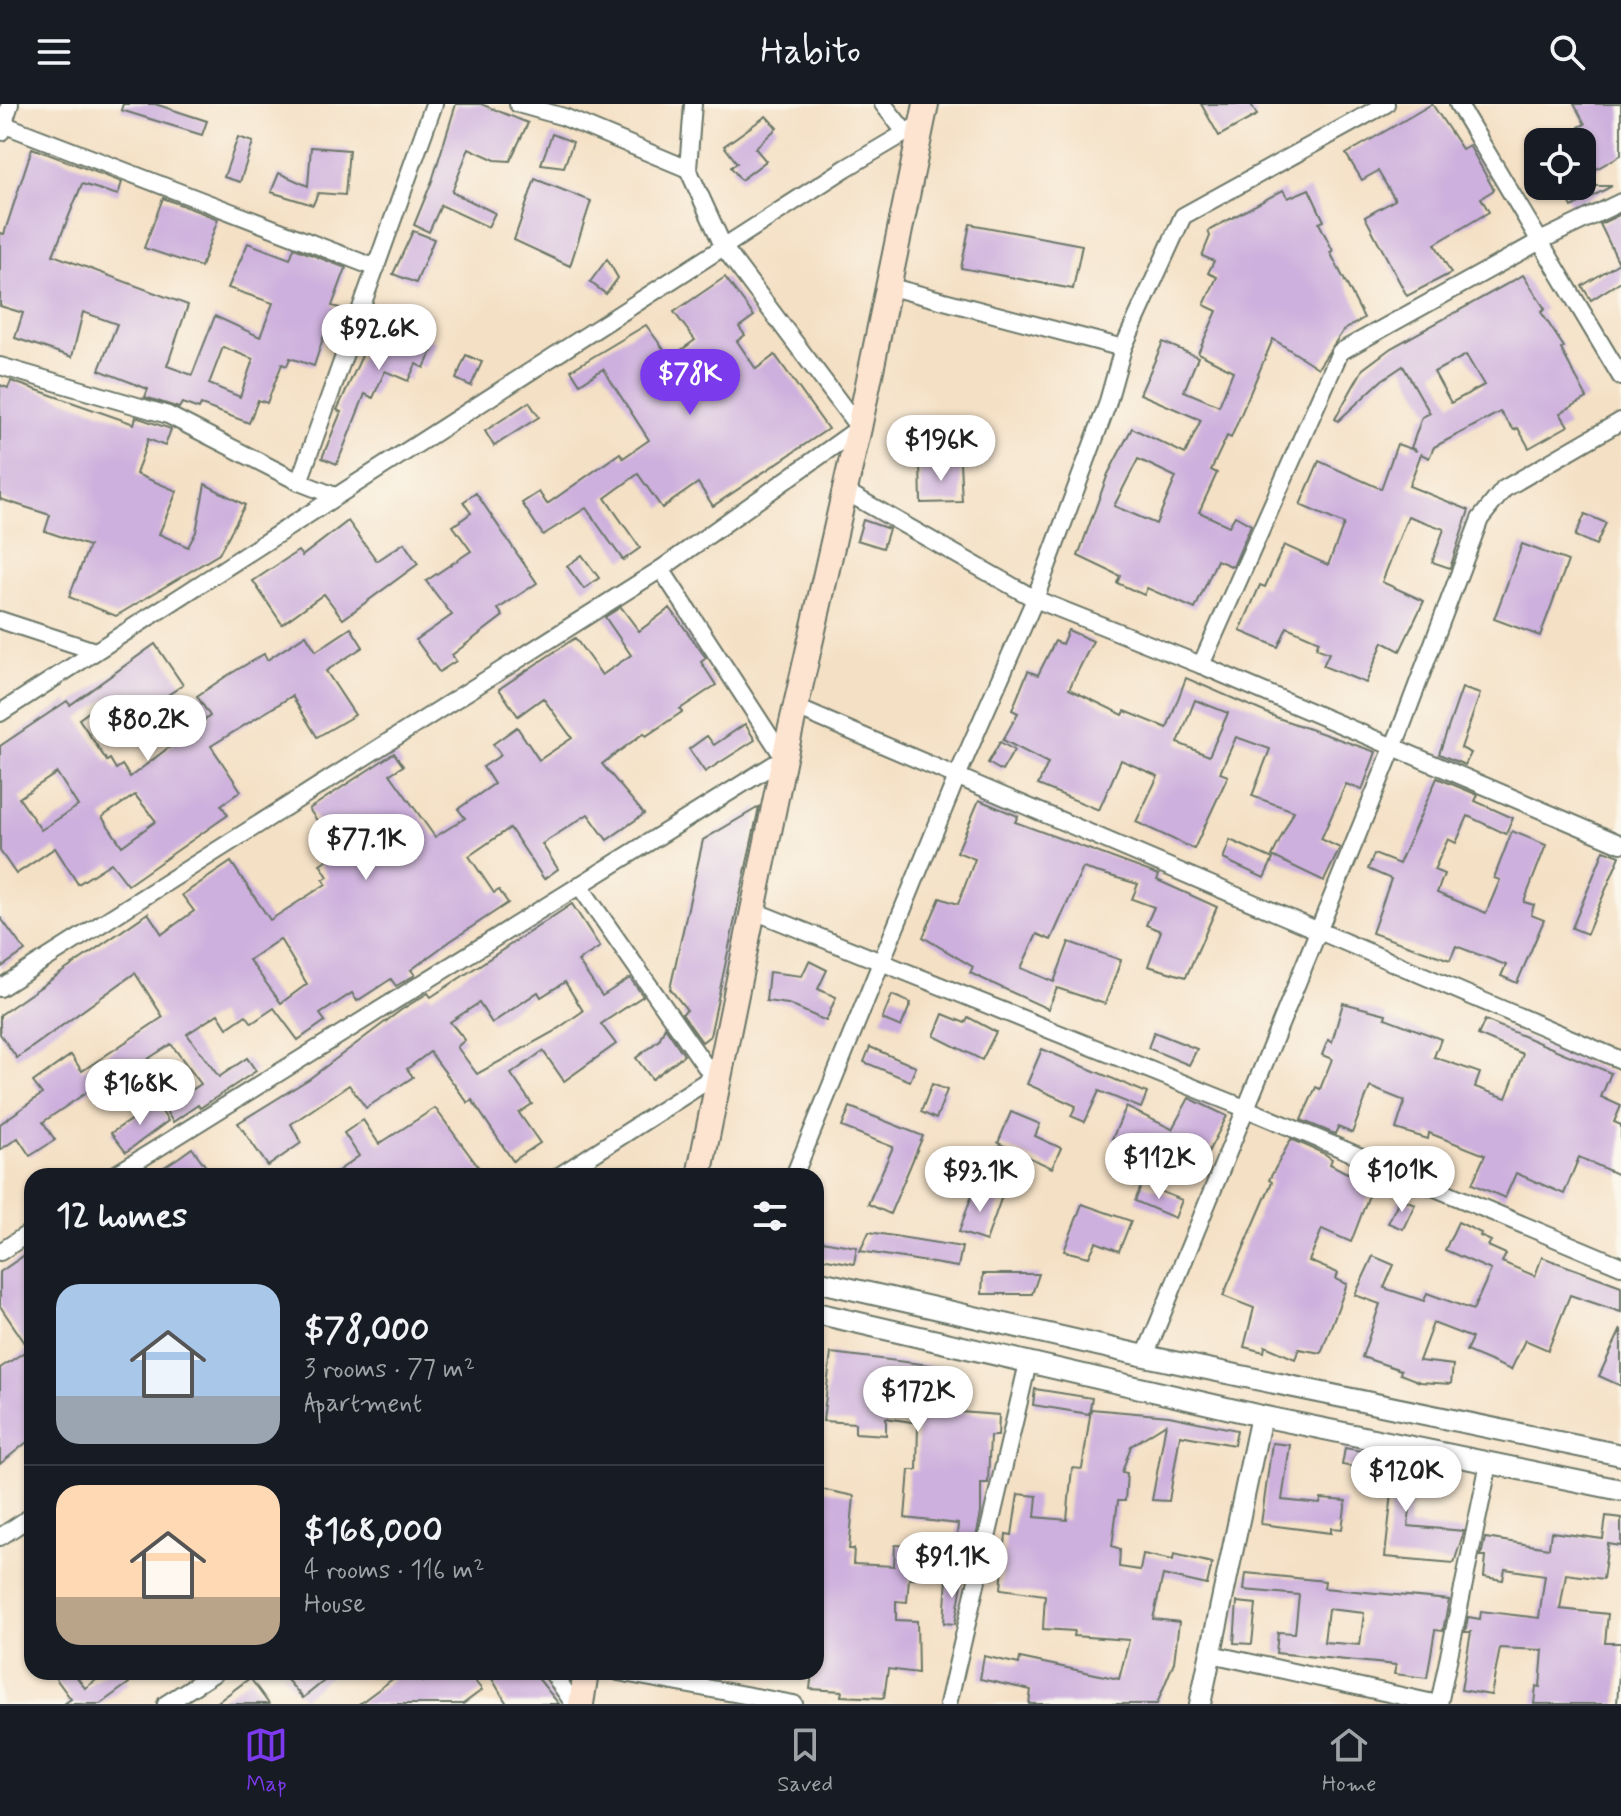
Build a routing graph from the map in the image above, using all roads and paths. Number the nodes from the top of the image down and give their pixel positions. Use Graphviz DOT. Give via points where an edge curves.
graph roads {
  1 [pos="10,104"];
  2 [pos="434,104"];
  3 [pos="518,104"];
  4 [pos="693,104"];
  5 [pos="883,104"];
  6 [pos="1386,104"];
  7 [pos="1458,104"];
  8 [pos="918,120"];
  9 [pos="1,127"];
  10 [pos="688,169"];
  11 [pos="1621,202"];
  12 [pos="1540,241"];
  13 [pos="724,248"];
  14 [pos="376,268"];
  15 [pos="887,286"];
  16 [pos="1123,348"];
  17 [pos="0,366"];
  18 [pos="1621,377"];
  19 [pos="1621,421"];
  20 [pos="859,428"];
  21 [pos="299,482"];
  22 [pos="843,490"];
  23 [pos="335,496"];
  24 [pos="661,569"];
  25 [pos="1035,599"];
  26 [pos="0,620"];
  27 [pos="95,651"];
  28 [pos="1201,665"];
  29 [pos="797,708"];
  30 [pos="0,713"];
  31 [pos="1392,748"];
  32 [pos="784,758"];
  33 [pos="958,774"];
  34 [pos="1621,844"];
  35 [pos="579,885"];
  36 [pos="754,911"];
  37 [pos="1317,932"];
  38 [pos="880,963"];
  39 [pos="0,988"];
  40 [pos="1621,1060"];
  41 [pos="717,1077"];
  42 [pos="1247,1109"];
  43 [pos="126,1168"];
  44 [pos="572,1168"];
  45 [pos="700,1168"];
  46 [pos="797,1168"];
  47 [pos="24,1236"];
  48 [pos="0,1252"];
  49 [pos="1621,1266"];
  50 [pos="824,1283"];
  51 [pos="824,1315"];
  52 [pos="1145,1356"];
  53 [pos="1028,1363"];
  54 [pos="1261,1416"];
  55 [pos="1621,1455"];
  56 [pos="1489,1463"];
  57 [pos="1621,1490"];
  58 [pos="24,1521"];
  59 [pos="1,1534"];
  60 [pos="1211,1654"];
  61 [pos="204,1680"];
  62 [pos="558,1680"];
  63 [pos="583,1680"];
  64 [pos="662,1680"];
  65 [pos="575,1703"];
  66 [pos="166,1704"];
  67 [pos="794,1704"];
  68 [pos="948,1704"];
  69 [pos="1200,1704"];
  70 [pos="1438,1704"];
  1 -- 9 [label="street"];
  2 -- 14 [label="street"];
  3 -- 10 [label="street" via="564,117"];
  4 -- 10 [label="street"];
  5 -- 8 [label="street"];
  6 -- 16 [label="street" via="1183,216"];
  7 -- 12 [label="street"];
  8 -- 13 [label="street"];
  8 -- 15 [label="main road"];
  9 -- 14 [label="street"];
  10 -- 13 [label="street"];
  11 -- 12 [label="street"];
  12 -- 18 [label="street"];
  12 -- 28 [label="street" via="1340,352"];
  13 -- 20 [label="street"];
  13 -- 23 [label="street"];
  14 -- 21 [label="street"];
  15 -- 16 [label="street"];
  15 -- 20 [label="main road"];
  16 -- 25 [label="street"];
  17 -- 21 [label="street" via="168,415"];
  19 -- 31 [label="street" via="1504,489 1480,519"];
  20 -- 22 [label="main road"];
  20 -- 24 [label="street"];
  21 -- 23 [label="street"];
  22 -- 25 [label="street"];
  22 -- 29 [label="main road"];
  23 -- 27 [label="street"];
  24 -- 32 [label="street"];
  24 -- 39 [label="street"];
  25 -- 28 [label="street"];
  25 -- 33 [label="street"];
  26 -- 27 [label="street"];
  27 -- 30 [label="street"];
  28 -- 31 [label="street"];
  29 -- 32 [label="main road"];
  29 -- 33 [label="street"];
  31 -- 34 [label="street"];
  31 -- 37 [label="street"];
  32 -- 35 [label="street"];
  32 -- 36 [label="main road"];
  33 -- 37 [label="street"];
  33 -- 38 [label="street"];
  35 -- 41 [label="street"];
  35 -- 43 [label="street"];
  36 -- 38 [label="street"];
  36 -- 41 [label="main road"];
  37 -- 40 [label="street"];
  37 -- 42 [label="street"];
  38 -- 42 [label="street"];
  38 -- 46 [label="street"];
  41 -- 44 [label="street"];
  41 -- 45 [label="main road"];
  42 -- 49 [label="street"];
  42 -- 52 [label="street"];
  47 -- 48 [label="street"];
  50 -- 52 [label="street"];
  51 -- 53 [label="street"];
  52 -- 55 [label="street"];
  53 -- 54 [label="street"];
  53 -- 68 [label="street"];
  54 -- 56 [label="street"];
  54 -- 60 [label="street"];
  56 -- 57 [label="street"];
  56 -- 70 [label="street"];
  58 -- 59 [label="street"];
  60 -- 69 [label="street"];
  60 -- 70 [label="street"];
  61 -- 66 [label="street"];
  62 -- 65 [label="street"];
  63 -- 65 [label="main road"];
  64 -- 67 [label="street"];
}
